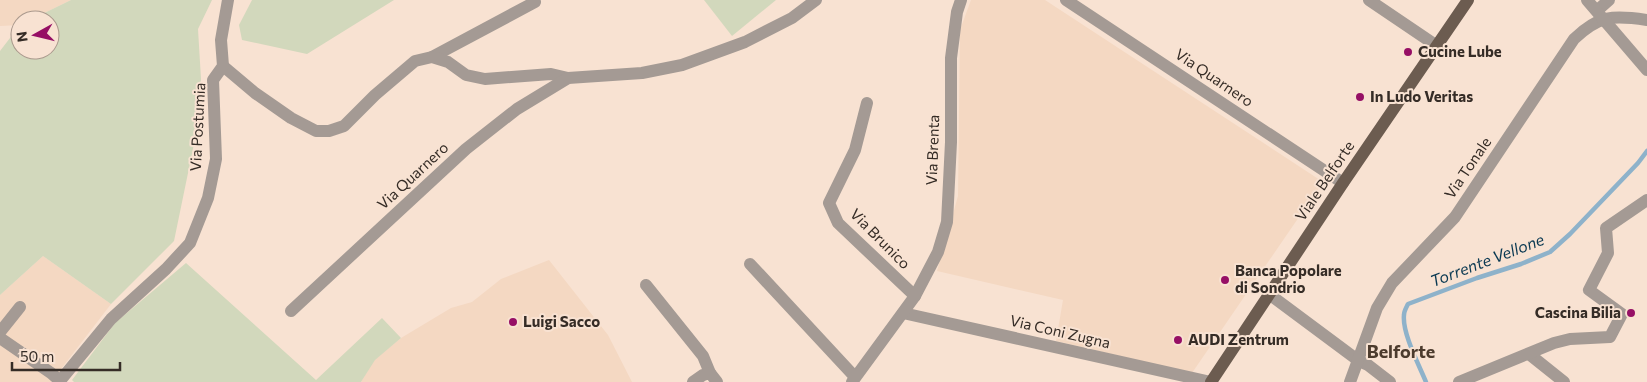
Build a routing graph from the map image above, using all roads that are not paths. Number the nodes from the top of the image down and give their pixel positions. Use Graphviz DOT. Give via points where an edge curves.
graph roads {
  1 [pos="228,0"];
  2 [pos="816,0"];
  3 [pos="961,0"];
  4 [pos="1066,0"];
  5 [pos="1370,0"];
  6 [pos="1468,0"];
  7 [pos="1587,0"];
  8 [pos="535,2"];
  9 [pos="1647,20"];
  10 [pos="1437,46"];
  11 [pos="432,57"];
  12 [pos="223,66"];
  13 [pos="1647,70"];
  14 [pos="568,78"];
  15 [pos="867,102"];
  16 [pos="1343,183"];
  17 [pos="1647,200"];
  18 [pos="750,264"];
  19 [pos="646,285"];
  20 [pos="1269,294"];
  21 [pos="915,296"];
  22 [pos="20,306"];
  23 [pos="291,311"];
  24 [pos="902,313"];
  25 [pos="0,332"];
  26 [pos="0,338"];
  27 [pos="1529,354"];
  28 [pos="1359,361"];
  29 [pos="714,378"];
  30 [pos="854,380"];
  31 [pos="60,382"];
  32 [pos="693,382"];
  33 [pos="1211,382"];
  34 [pos="1350,382"];
  35 [pos="1390,382"];
  36 [pos="1459,382"];
  37 [pos="1564,382"];
  1 -- 12 [label="street, Via Postumia" via="221,40"];
  2 -- 14 [label="street, Via Quarnero" via="792,18 745,42 682,65 642,73"];
  3 -- 21 [label="street, Via Brenta" via="951,58 947,222 938,252"];
  4 -- 16 [label="street, Via Quarnero"];
  5 -- 10 [label="street"];
  6 -- 10 [label="main road, Viale Belforte"];
  7 -- 13 [label="street, bridge"];
  8 -- 11 [label="street"];
  9 -- 28 [label="street, Via Tonale" via="1625,17 1597,20 1574,39 1455,217 1392,283 1377,308"];
  10 -- 16 [label="main road, Viale Belforte"];
  11 -- 12 [label="street" via="415,61 344,126 328,132 316,131 291,118"];
  11 -- 14 [label="street, Via Quarnero" via="448,62 466,75 485,79 551,74"];
  12 -- 31 [label="street, Via Postumia" via="213,80 216,159 208,198 190,243 111,319"];
  14 -- 23 [label="street, Via Quarnero" via="517,109 466,149"];
  15 -- 21 [label="street, Via Brunico" via="855,150 829,203 838,223"];
  16 -- 20 [label="main road, Viale Belforte"];
  17 -- 27 [label="street" via="1606,228 1608,253 1588,290 1622,314 1610,337 1570,339"];
  18 -- 30 [label="street"];
  19 -- 29 [label="street" via="703,356"];
  20 -- 28 [label="street"];
  20 -- 33 [label="main road, Viale Belforte"];
  21 -- 24 [label="street"];
  22 -- 25 [label="street"];
  24 -- 30 [label="street"];
  24 -- 33 [label="street, Via Coni Zugna"];
  26 -- 31 [label="street"];
  27 -- 36 [label="street"];
  27 -- 37 [label="street"];
  28 -- 34 [label="street, Via Tonale"];
  28 -- 35 [label="street"];
  29 -- 32 [label="street" via="703,374"];
}
